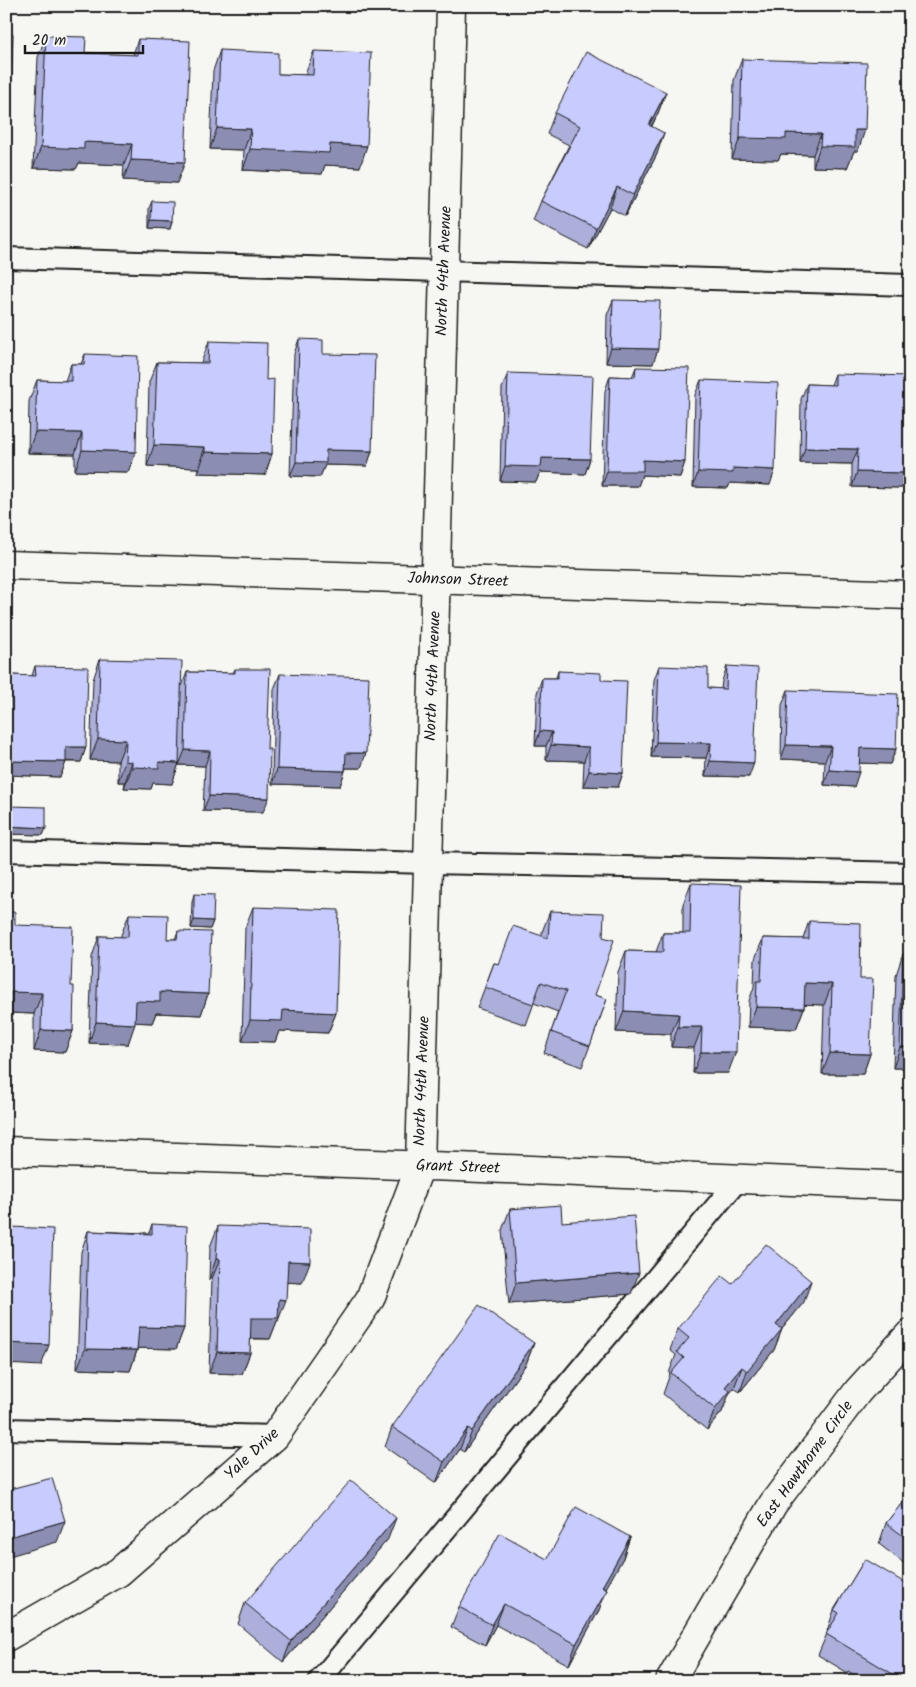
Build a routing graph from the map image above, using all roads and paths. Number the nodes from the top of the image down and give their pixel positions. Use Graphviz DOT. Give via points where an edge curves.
graph roads {
  1 [pos="451,6"];
  2 [pos="6,258"];
  3 [pos="444,272"];
  4 [pos="910,285"];
  5 [pos="6,565"];
  6 [pos="436,580"];
  7 [pos="910,595"];
  8 [pos="6,851"];
  9 [pos="428,863"];
  10 [pos="910,873"];
  11 [pos="6,1151"];
  12 [pos="420,1166"];
  13 [pos="738,1179"];
  14 [pos="910,1186"];
  15 [pos="910,1334"];
  16 [pos="6,1429"];
  17 [pos="275,1436"];
  18 [pos="6,1636"];
  19 [pos="319,1681"];
  20 [pos="670,1681"];
  1 -- 3 [label="street, North 44th Avenue"];
  2 -- 3 [label="lane"];
  3 -- 4 [label="lane"];
  3 -- 6 [label="street, North 44th Avenue"];
  5 -- 6 [label="street, Johnson Street"];
  6 -- 7 [label="street, Johnson Street"];
  6 -- 9 [label="street, North 44th Avenue"];
  8 -- 9 [label="lane"];
  9 -- 10 [label="lane"];
  9 -- 12 [label="street, North 44th Avenue"];
  11 -- 12 [label="street, Grant Street"];
  12 -- 13 [label="street, Grant Street"];
  12 -- 17 [label="street, Yale Drive" via="370,1299"];
  13 -- 14 [label="street, Grant Street"];
  13 -- 19 [label="lane"];
  15 -- 20 [label="street, East Hawthorne Circle" via="858,1391 773,1504"];
  16 -- 17 [label="lane"];
  17 -- 18 [label="street, Yale Drive" via="119,1572"];
}
